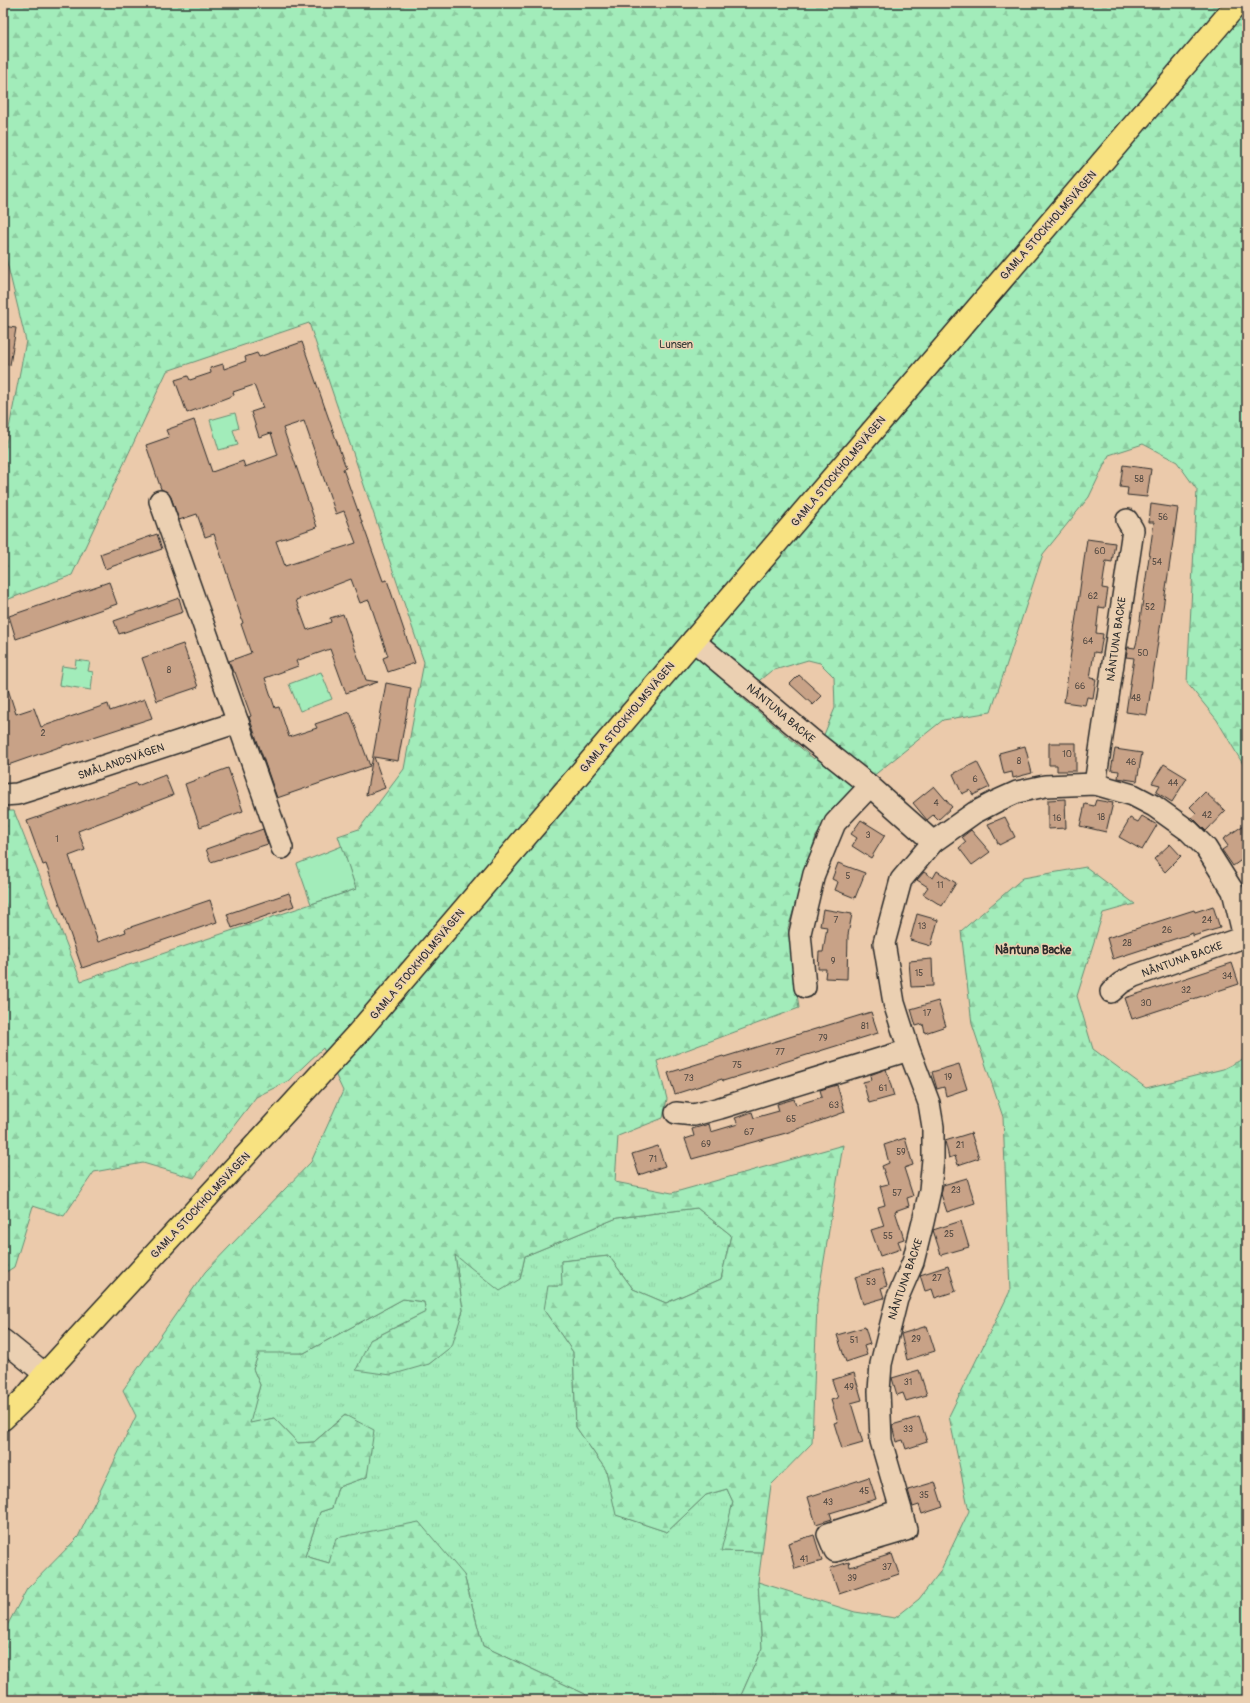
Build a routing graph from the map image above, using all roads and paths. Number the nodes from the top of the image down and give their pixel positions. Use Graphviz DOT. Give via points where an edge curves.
graph roads {
  1 [pos="1238,3"];
  2 [pos="160,501"];
  3 [pos="1127,520"];
  4 [pos="693,640"];
  5 [pos="238,722"];
  6 [pos="1095,784"];
  7 [pos="870,786"];
  8 [pos="3,795"];
  9 [pos="933,842"];
  10 [pos="282,848"];
  11 [pos="805,987"];
  12 [pos="1111,992"];
  13 [pos="909,1050"];
  14 [pos="676,1113"];
  15 [pos="3,1340"];
  16 [pos="45,1374"];
  17 [pos="3,1419"];
  18 [pos="901,1510"];
  1 -- 4 [label="main road, GAMLA STOCKHOLMSVÄGEN"];
  2 -- 5 [label="street"];
  3 -- 6 [label="street, NÅNTUNA BACKE" via="1132,530"];
  4 -- 7 [label="street, NÅNTUNA BACKE"];
  4 -- 16 [label="main road, GAMLA STOCKHOLMSVÄGEN" via="358,1033"];
  5 -- 8 [label="street, SMÅLANDSVÄGEN" via="17,794"];
  5 -- 10 [label="street"];
  6 -- 9 [label="street, NÅNTUNA BACKE" via="1045,786 1017,792 974,813"];
  6 -- 12 [label="street, NÅNTUNA BACKE" via="1133,795 1147,802 1189,831 1206,848 1233,891 1244,937 1134,976"];
  7 -- 9 [label="street, NÅNTUNA BACKE"];
  7 -- 11 [label="street" via="835,823 814,874 800,933"];
  9 -- 13 [label="street, NÅNTUNA BACKE" via="901,880 884,944 894,1003"];
  13 -- 14 [label="street" via="694,1115"];
  13 -- 18 [label="street, NÅNTUNA BACKE" via="929,1102 933,1127 933,1159 924,1222 913,1262 897,1299 881,1364 881,1441"];
  15 -- 16 [label="street"];
  16 -- 17 [label="main road, GAMLA STOCKHOLMSVÄGEN"];
}
